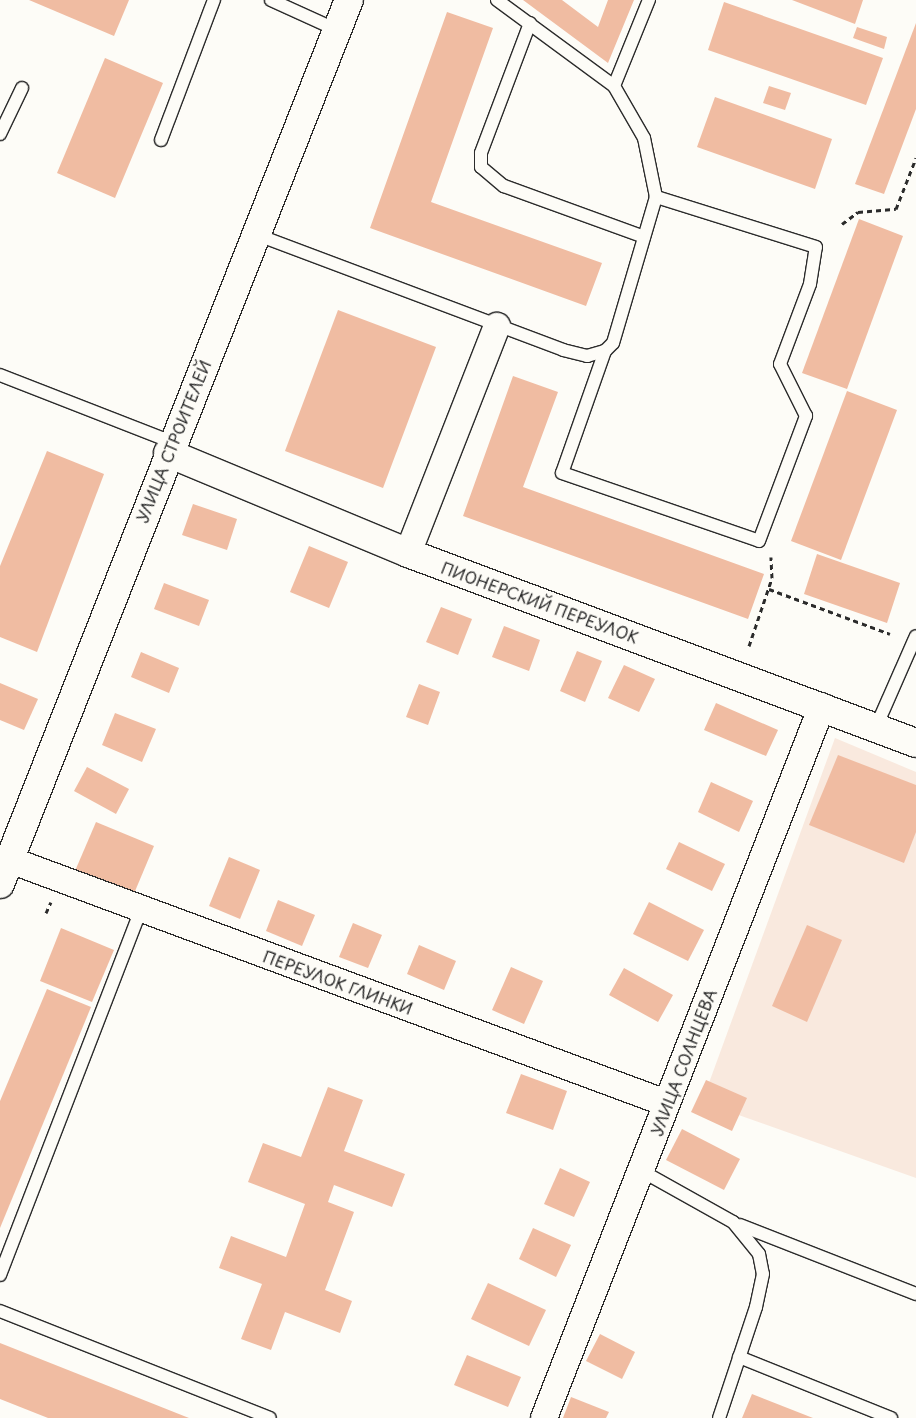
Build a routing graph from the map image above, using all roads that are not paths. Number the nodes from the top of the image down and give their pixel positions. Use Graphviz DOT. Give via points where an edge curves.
graph roads {
  1 [pos="214,0"];
  2 [pos="271,0"];
  3 [pos="349,0"];
  4 [pos="497,0"];
  5 [pos="649,0"];
  6 [pos="530,23"];
  7 [pos="337,30"];
  8 [pos="614,86"];
  9 [pos="22,88"];
  10 [pos="0,134"];
  11 [pos="161,140"];
  12 [pos="656,197"];
  13 [pos="255,234"];
  14 [pos="644,237"];
  15 [pos="497,326"];
  16 [pos="605,351"];
  17 [pos="0,375"];
  18 [pos="170,447"];
  19 [pos="408,553"];
  20 [pos="916,636"];
  21 [pos="822,706"];
  22 [pos="876,727"];
  23 [pos="916,744"];
  24 [pos="5,872"];
  25 [pos="142,909"];
  26 [pos="666,1103"];
  27 [pos="640,1170"];
  28 [pos="733,1222"];
  29 [pos="0,1275"];
  30 [pos="916,1294"];
  31 [pos="0,1311"];
  32 [pos="739,1357"];
  33 [pos="270,1418"];
  34 [pos="544,1418"];
  35 [pos="719,1418"];
  36 [pos="891,1418"];
  1 -- 11 [label="lane"];
  2 -- 7 [label="lane"];
  3 -- 7 [label="main road, УЛИЦА СТРОИТЕЛЕЙ"];
  4 -- 6 [label="lane"];
  5 -- 8 [label="lane"];
  6 -- 8 [label="lane"];
  6 -- 14 [label="lane" via="481,153 481,167 504,186"];
  7 -- 13 [label="main road, УЛИЦА СТРОИТЕЛЕЙ"];
  8 -- 12 [label="lane" via="644,138"];
  9 -- 10 [label="lane"];
  12 -- 14 [label="lane"];
  12 -- 16 [label="lane" via="816,247 810,284 780,364 806,416 759,541 562,473"];
  13 -- 15 [label="lane"];
  13 -- 18 [label="main road, УЛИЦА СТРОИТЕЛЕЙ"];
  14 -- 16 [label="lane" via="613,343"];
  15 -- 16 [label="lane" via="586,356"];
  15 -- 19 [label="street"];
  17 -- 18 [label="lane"];
  18 -- 19 [label="main road, ПИОНЕРСКИЙ ПЕРЕУЛОК"];
  18 -- 24 [label="main road, УЛИЦА СТРОИТЕЛЕЙ"];
  19 -- 21 [label="main road, ПИОНЕРСКИЙ ПЕРЕУЛОК"];
  20 -- 22 [label="lane"];
  21 -- 22 [label="main road, ПИОНЕРСКИЙ ПЕРЕУЛОК"];
  21 -- 26 [label="street, УЛИЦА СОЛНЦЕВА"];
  22 -- 23 [label="main road, ПИОНЕРСКИЙ ПЕРЕУЛОК"];
  24 -- 25 [label="street, ПЕРЕУЛОК ГЛИНКИ"];
  25 -- 26 [label="street, ПЕРЕУЛОК ГЛИНКИ"];
  25 -- 29 [label="lane"];
  26 -- 27 [label="street, УЛИЦА СОЛНЦЕВА"];
  27 -- 28 [label="lane"];
  27 -- 34 [label="street, УЛИЦА СОЛНЦЕВА"];
  28 -- 30 [label="lane"];
  28 -- 32 [label="lane" via="750,1239 762,1274"];
  31 -- 33 [label="lane"];
  32 -- 35 [label="lane"];
  32 -- 36 [label="lane"];
}
